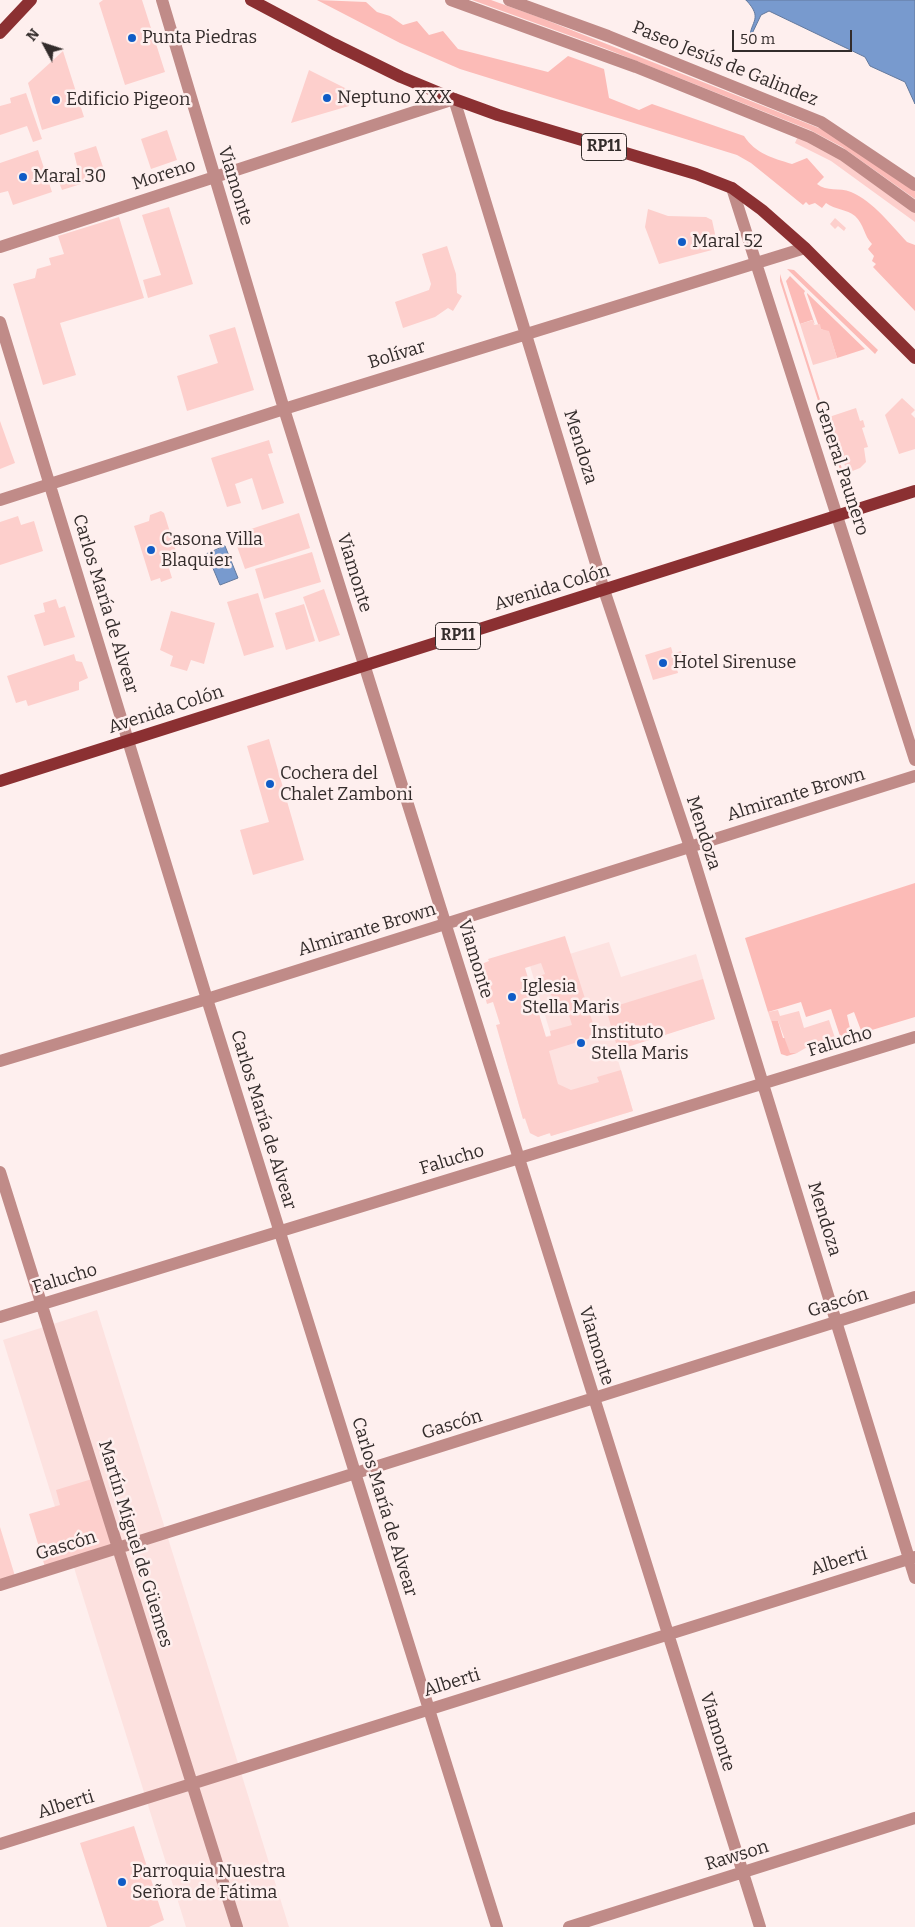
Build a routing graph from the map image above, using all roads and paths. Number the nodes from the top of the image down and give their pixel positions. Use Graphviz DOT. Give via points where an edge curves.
graph roads {
  1 [pos="31,0"];
  2 [pos="162,0"];
  3 [pos="251,0"];
  4 [pos="451,0"];
  5 [pos="509,0"];
  6 [pos="0,33"];
  7 [pos="454,99"];
  8 [pos="214,177"];
  9 [pos="915,185"];
  10 [pos="732,188"];
  11 [pos="915,207"];
  12 [pos="0,247"];
  13 [pos="805,248"];
  14 [pos="757,263"];
  15 [pos="0,322"];
  16 [pos="527,333"];
  17 [pos="915,358"];
  18 [pos="284,409"];
  19 [pos="50,484"];
  20 [pos="915,491"];
  21 [pos="0,500"];
  22 [pos="838,516"];
  23 [pos="604,590"];
  24 [pos="364,666"];
  25 [pos="128,741"];
  26 [pos="915,760"];
  27 [pos="915,776"];
  28 [pos="0,781"];
  29 [pos="690,847"];
  30 [pos="446,924"];
  31 [pos="207,999"];
  32 [pos="915,1037"];
  33 [pos="0,1061"];
  34 [pos="764,1084"];
  35 [pos="519,1158"];
  36 [pos="0,1172"];
  37 [pos="279,1230"];
  38 [pos="915,1297"];
  39 [pos="41,1305"];
  40 [pos="0,1317"];
  41 [pos="837,1321"];
  42 [pos="594,1399"];
  43 [pos="355,1474"];
  44 [pos="118,1548"];
  45 [pos="912,1558"];
  46 [pos="915,1578"];
  47 [pos="0,1585"];
  48 [pos="668,1634"];
  49 [pos="429,1709"];
  50 [pos="192,1784"];
  51 [pos="915,1818"];
  52 [pos="0,1844"];
  53 [pos="743,1872"];
  54 [pos="237,1927"];
  55 [pos="497,1927"];
  56 [pos="569,1927"];
  57 [pos="760,1927"];
  1 -- 6 [label="main road"];
  2 -- 8 [label="street, Viamonte"];
  3 -- 7 [label="main road, RP11" via="401,77"];
  4 -- 11 [label="street" via="636,67 810,137 843,154"];
  5 -- 9 [label="street, Paseo Jesús de Galindez" via="608,36 821,122"];
  7 -- 8 [label="street, Moreno"];
  7 -- 10 [label="main road, RP11"];
  7 -- 16 [label="street, Mendoza"];
  8 -- 12 [label="street, Moreno"];
  8 -- 18 [label="street, Viamonte"];
  10 -- 13 [label="main road, RP11"];
  10 -- 14 [label="street, General Paunero"];
  13 -- 14 [label="street, Bolívar"];
  13 -- 17 [label="main road, RP11"];
  14 -- 16 [label="street, Bolívar"];
  14 -- 22 [label="street, General Paunero"];
  15 -- 19 [label="street, Carlos María de Alvear"];
  16 -- 18 [label="street, Bolívar"];
  16 -- 23 [label="street, Mendoza"];
  18 -- 19 [label="street, Bolívar"];
  18 -- 24 [label="street, Viamonte"];
  19 -- 21 [label="street, Bolívar"];
  19 -- 25 [label="street, Carlos María de Alvear"];
  20 -- 22 [label="main road, Avenida Colón / RP11"];
  22 -- 23 [label="main road, Avenida Colón / RP11"];
  22 -- 26 [label="street, General Paunero"];
  23 -- 24 [label="main road, Avenida Colón / RP11"];
  23 -- 29 [label="street, Mendoza"];
  24 -- 25 [label="main road, Avenida Colón / RP11"];
  24 -- 30 [label="street, Viamonte"];
  25 -- 28 [label="main road, Avenida Colón / RP11"];
  25 -- 31 [label="street, Carlos María de Alvear"];
  27 -- 29 [label="street, Almirante Brown"];
  29 -- 30 [label="street, Almirante Brown"];
  29 -- 34 [label="street, Mendoza"];
  30 -- 31 [label="street, Almirante Brown"];
  30 -- 35 [label="street, Viamonte"];
  31 -- 33 [label="street, Almirante Brown"];
  31 -- 37 [label="street, Carlos María de Alvear"];
  32 -- 34 [label="street, Falucho"];
  34 -- 35 [label="street, Falucho"];
  34 -- 41 [label="street, Mendoza"];
  35 -- 37 [label="street, Falucho"];
  35 -- 42 [label="street, Viamonte"];
  36 -- 39 [label="street, Martín Miguel de Güemes"];
  37 -- 39 [label="street, Falucho"];
  37 -- 43 [label="street, Carlos María de Alvear"];
  38 -- 41 [label="street, Gascón"];
  39 -- 40 [label="street, Falucho"];
  39 -- 44 [label="street, Martín Miguel de Güemes"];
  41 -- 42 [label="street, Gascón"];
  41 -- 45 [label="street, Mendoza"];
  42 -- 43 [label="street, Gascón"];
  42 -- 48 [label="street, Viamonte"];
  43 -- 44 [label="street, Gascón"];
  43 -- 49 [label="street, Carlos María de Alvear"];
  44 -- 47 [label="street, Gascón"];
  44 -- 50 [label="street, Martín Miguel de Güemes"];
  45 -- 46 [label="street, Mendoza"];
  45 -- 48 [label="street, Alberti"];
  48 -- 49 [label="street, Alberti"];
  48 -- 53 [label="street, Viamonte"];
  49 -- 50 [label="street, Alberti"];
  49 -- 55 [label="street, Carlos María de Alvear"];
  50 -- 52 [label="street, Alberti"];
  50 -- 54 [label="street, Martín Miguel de Güemes"];
  51 -- 53 [label="street, Rawson"];
  53 -- 56 [label="street, Rawson"];
  53 -- 57 [label="street, Viamonte"];
}
